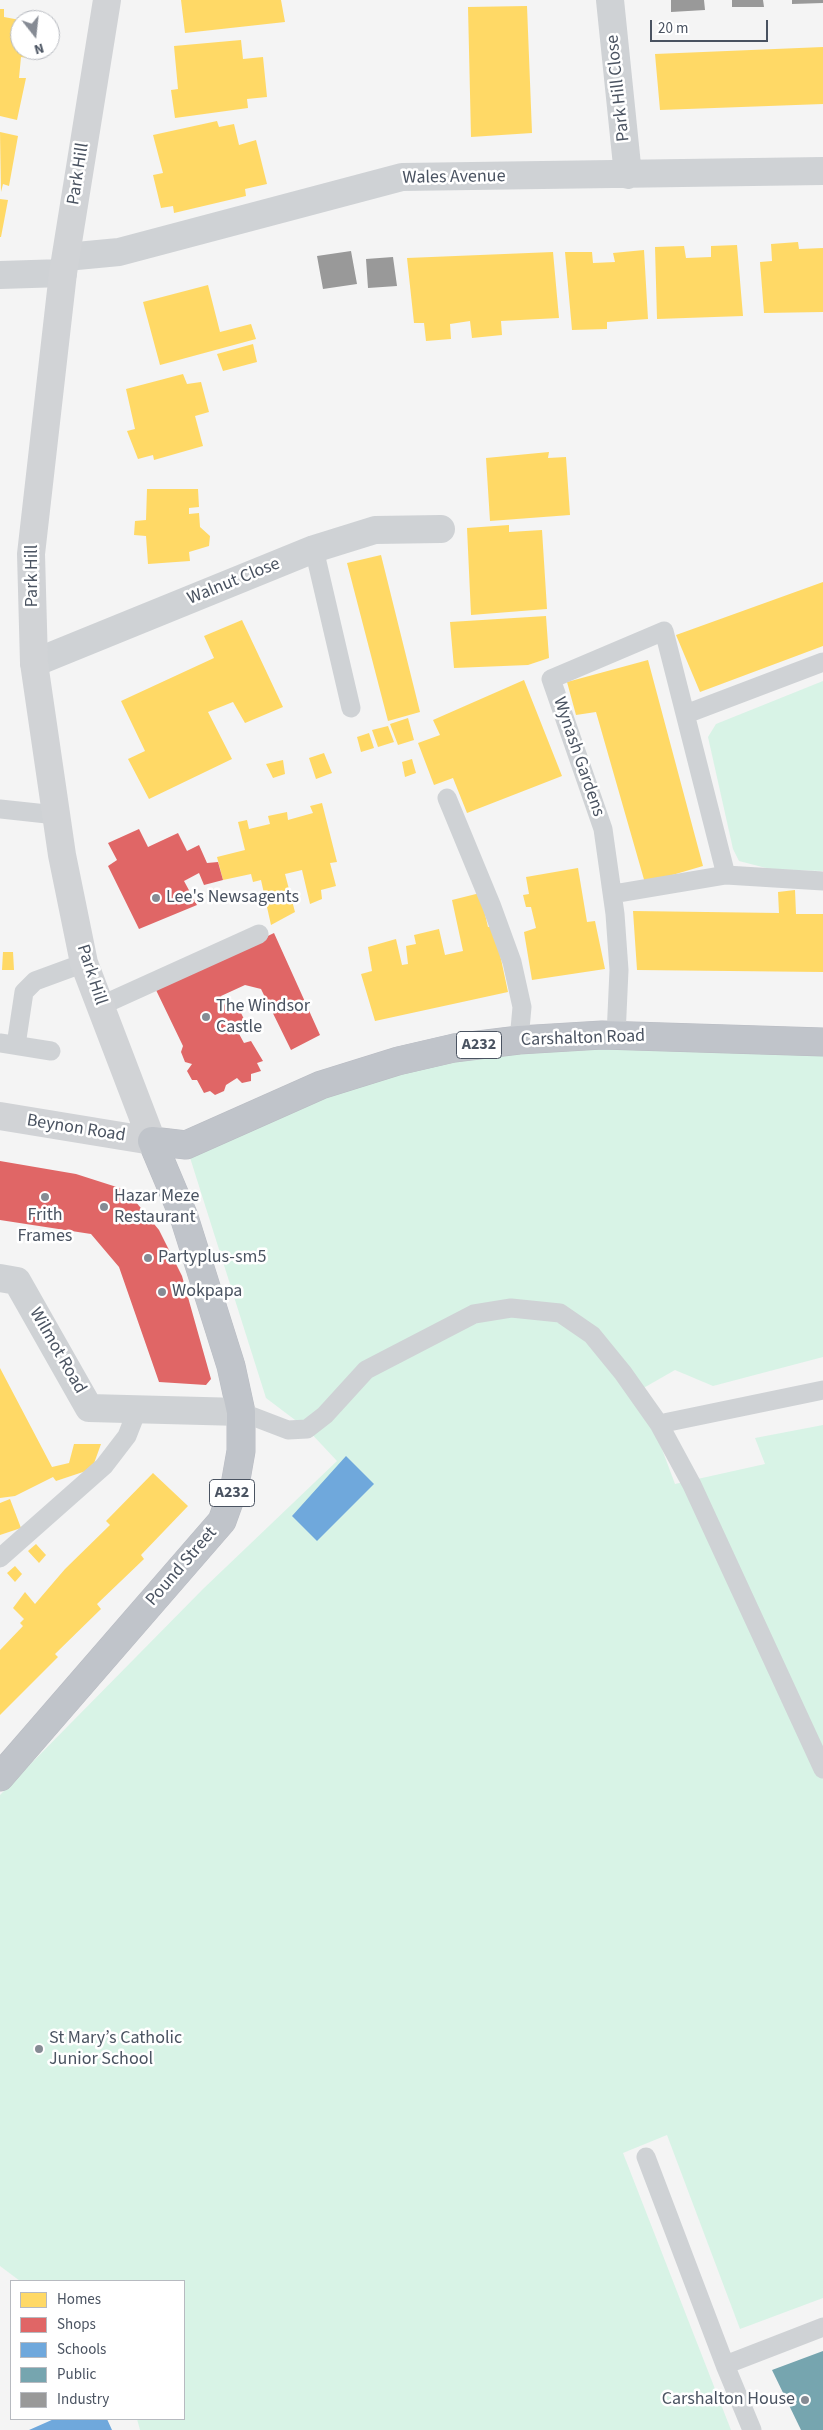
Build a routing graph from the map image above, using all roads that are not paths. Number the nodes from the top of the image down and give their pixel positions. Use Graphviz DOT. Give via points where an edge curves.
graph roads {
  1 [pos="107,0"];
  2 [pos="610,0"];
  3 [pos="823,171"];
  4 [pos="628,175"];
  5 [pos="64,265"];
  6 [pos="0,275"];
  7 [pos="440,529"];
  8 [pos="314,549"];
  9 [pos="823,662"];
  10 [pos="34,663"];
  11 [pos="351,708"];
  12 [pos="686,714"];
  13 [pos="447,798"];
  14 [pos="0,809"];
  15 [pos="56,815"];
  16 [pos="726,875"];
  17 [pos="823,881"];
  18 [pos="613,894"];
  19 [pos="259,934"];
  20 [pos="84,963"];
  21 [pos="100,1006"];
  22 [pos="616,1036"];
  23 [pos="519,1040"];
  24 [pos="823,1042"];
  25 [pos="8,1044"];
  26 [pos="51,1051"];
  27 [pos="0,1116"];
  28 [pos="152,1140"];
  29 [pos="0,1278"];
  30 [pos="823,1390"];
  31 [pos="138,1408"];
  32 [pos="241,1412"];
  33 [pos="659,1424"];
  34 [pos="0,1558"];
  35 [pos="823,1769"];
  36 [pos="0,1777"];
  37 [pos="646,2157"];
  38 [pos="823,2327"];
  39 [pos="725,2365"];
  40 [pos="752,2430"];
  1 -- 5 [label="main road, Park Hill"];
  2 -- 4 [label="street, Park Hill Close"];
  3 -- 4 [label="street, Wales Avenue"];
  4 -- 5 [label="street, Wales Avenue" via="402,177"];
  5 -- 6 [label="street, Wales Avenue"];
  5 -- 10 [label="main road, Park Hill" via="31,554"];
  7 -- 8 [label="street, Walnut Close" via="375,530"];
  8 -- 10 [label="street, Walnut Close"];
  8 -- 11 [label="lane"];
  9 -- 12 [label="lane"];
  10 -- 15 [label="main road, Park Hill"];
  12 -- 16 [label="lane, Wynash Gardens"];
  12 -- 18 [label="lane, Wynash Gardens" via="664,631 551,680 603,829"];
  13 -- 23 [label="lane" via="512,962 522,1007"];
  14 -- 15 [label="lane"];
  15 -- 20 [label="main road, Park Hill"];
  16 -- 17 [label="lane"];
  16 -- 18 [label="lane"];
  18 -- 22 [label="lane, Wynash Gardens" via="619,970"];
  19 -- 21 [label="lane"];
  20 -- 21 [label="main road, Park Hill"];
  20 -- 25 [label="lane" via="35,982 24,992"];
  21 -- 28 [label="main road, Park Hill"];
  22 -- 23 [label="highway, Carshalton Road / A232"];
  22 -- 24 [label="highway, Carshalton Road / A232"];
  23 -- 28 [label="highway, Carshalton Road / A232" via="454,1048 330,1082 186,1145"];
  25 -- 26 [label="lane"];
  27 -- 28 [label="main road, Beynon Road"];
  28 -- 32 [label="highway, Pound Street / A232" via="184,1217 231,1366"];
  29 -- 31 [label="street, Wilmot Road" via="18,1281 89,1408"];
  30 -- 33 [label="lane"];
  31 -- 32 [label="street, Wilmot Road"];
  31 -- 34 [label="lane" via="127,1436 104,1466"];
  32 -- 33 [label="lane" via="288,1430 306,1429 325,1415 366,1370 474,1314 511,1308 560,1313 592,1335"];
  32 -- 36 [label="highway, Pound Street / A232" via="241,1451 235,1485 222,1521"];
  33 -- 35 [label="lane" via="692,1485"];
  37 -- 39 [label="lane"];
  38 -- 39 [label="lane"];
  39 -- 40 [label="lane"];
}
